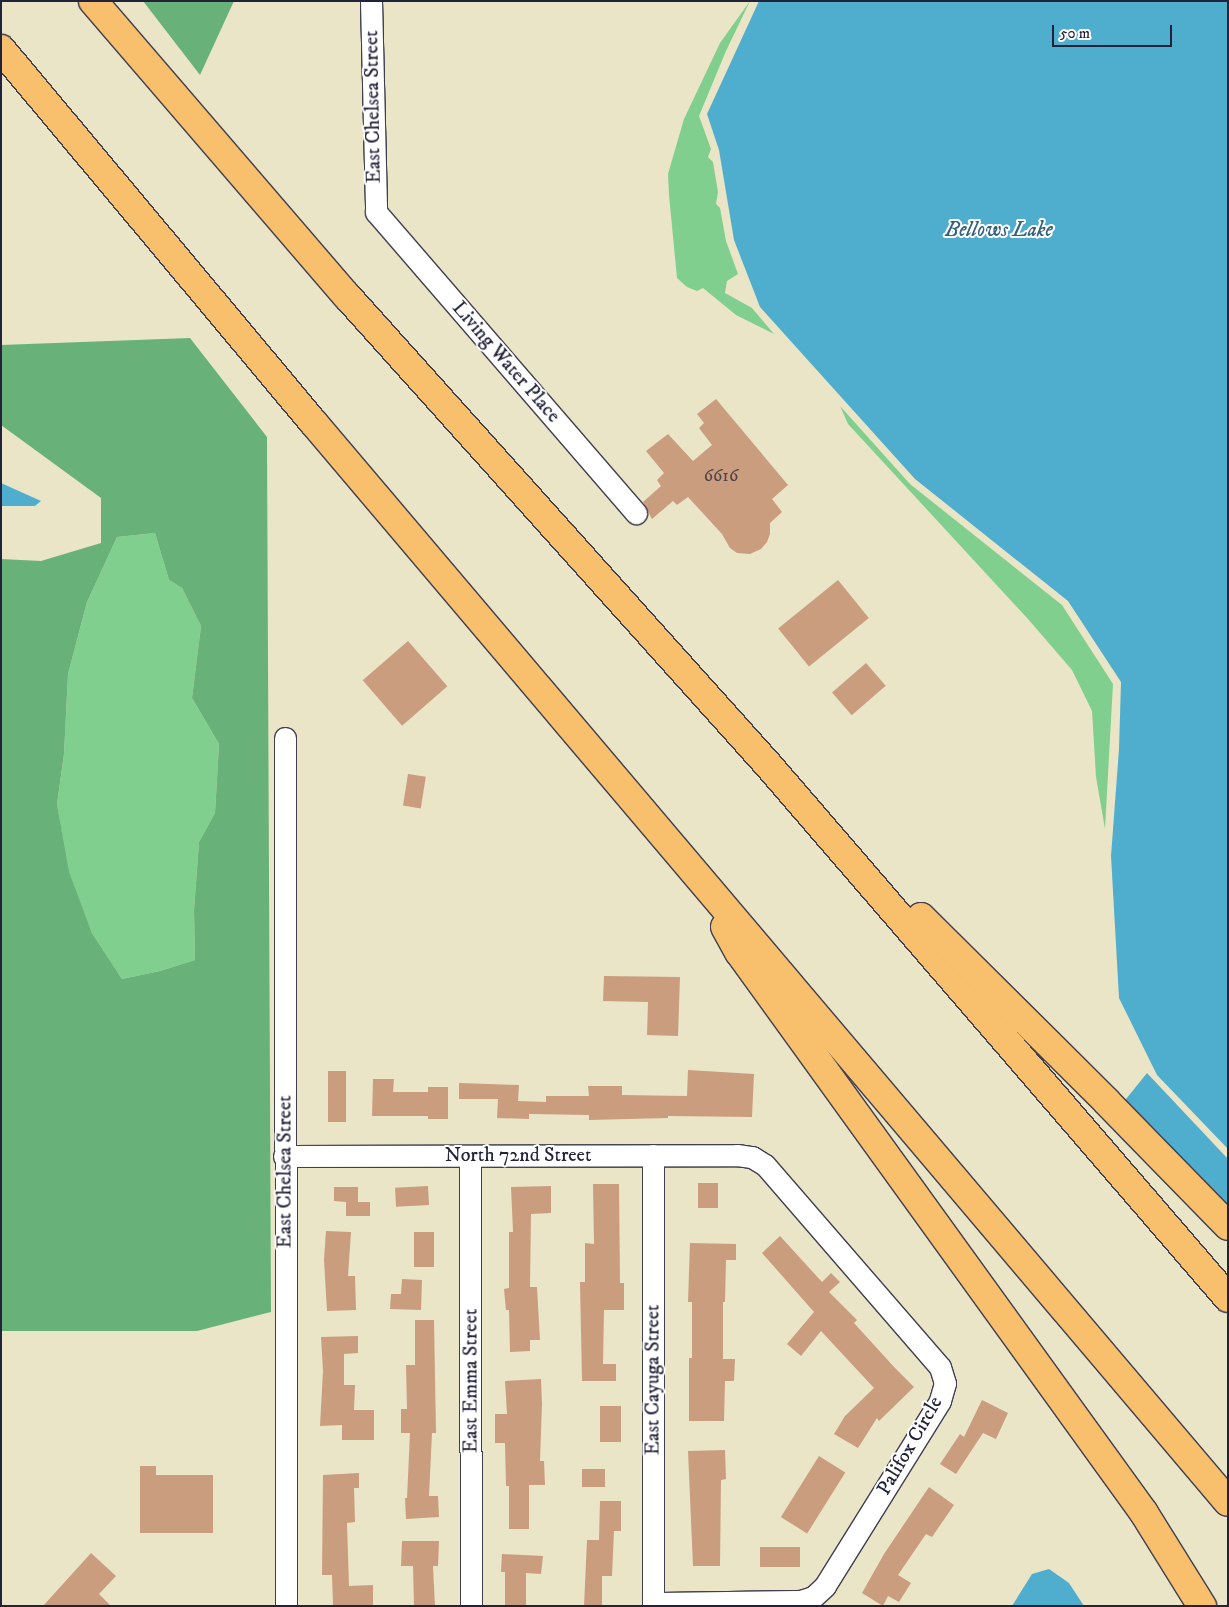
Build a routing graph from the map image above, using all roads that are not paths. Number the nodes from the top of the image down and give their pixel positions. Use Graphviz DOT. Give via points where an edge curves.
graph roads {
  1 [pos="93,1"];
  2 [pos="371,1"];
  3 [pos="1,49"];
  4 [pos="1,71"];
  5 [pos="89,151"];
  6 [pos="376,212"];
  7 [pos="636,512"];
  8 [pos="285,738"];
  9 [pos="770,767"];
  10 [pos="698,875"];
  11 [pos="653,1155"];
  12 [pos="284,1156"];
  13 [pos="470,1156"];
  14 [pos="752,1157"];
  15 [pos="1228,1226"];
  16 [pos="1228,1298"];
  17 [pos="1228,1502"];
  18 [pos="1144,1513"];
  19 [pos="653,1604"];
  20 [pos="286,1606"];
  21 [pos="471,1606"];
  22 [pos="1202,1606"];
  23 [pos="1219,1606"];
  1 -- 9 [label="highway" via="347,296"];
  2 -- 6 [label="street, East Chelsea Street"];
  3 -- 5 [label="highway"];
  4 -- 5 [label="highway"];
  5 -- 10 [label="highway" via="313,422"];
  6 -- 7 [label="street, Living Water Place"];
  8 -- 12 [label="street, East Chelsea Street"];
  9 -- 15 [label="highway"];
  9 -- 16 [label="highway"];
  10 -- 17 [label="highway"];
  10 -- 18 [label="highway" via="738,952"];
  11 -- 13 [label="street, North 72nd Street"];
  11 -- 14 [label="street, North 72nd Street"];
  11 -- 19 [label="street, East Cayuga Street"];
  12 -- 13 [label="street, North 72nd Street"];
  12 -- 20 [label="street, East Chelsea Street"];
  13 -- 21 [label="street, East Emma Street"];
  14 -- 19 [label="street, Palifox Circle" via="765,1165 940,1367 945,1382 940,1401 825,1586 813,1597 801,1601"];
  18 -- 22 [label="highway"];
  18 -- 23 [label="highway"];
}
